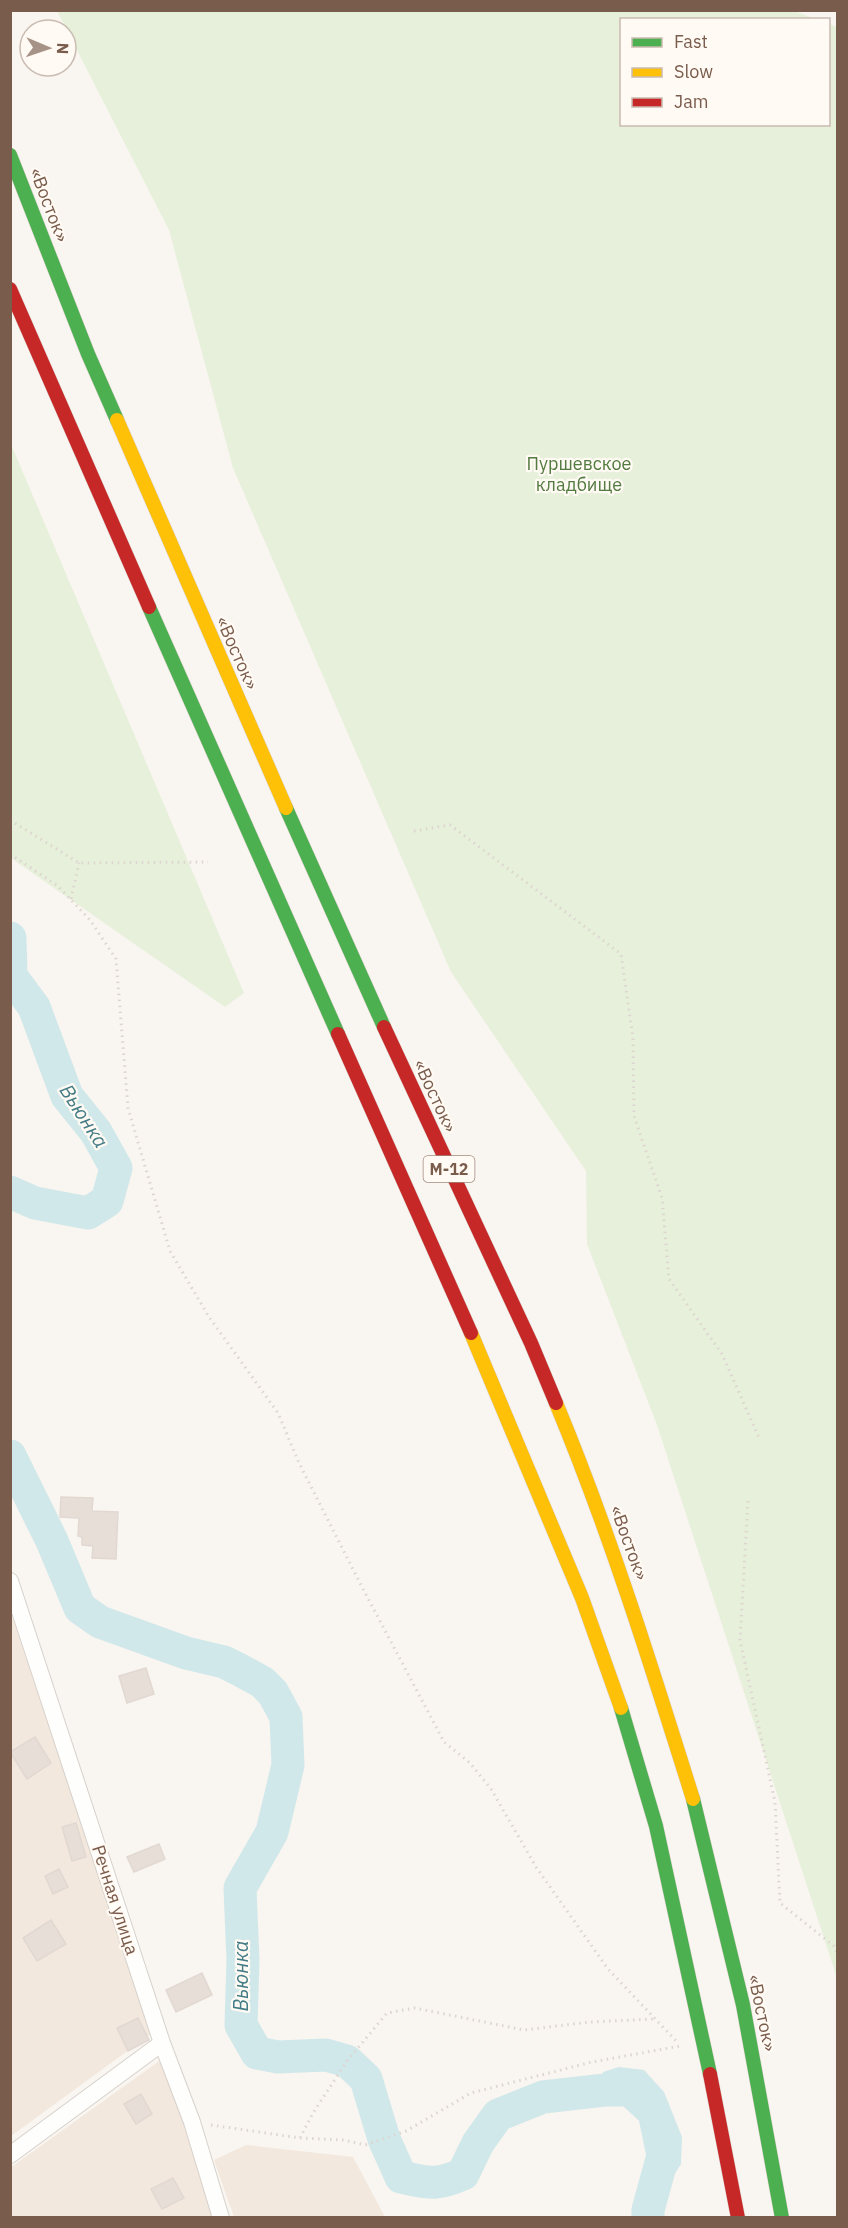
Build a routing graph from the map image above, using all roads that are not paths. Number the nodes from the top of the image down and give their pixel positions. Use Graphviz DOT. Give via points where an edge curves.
graph roads {
  1 [pos="10,155"];
  2 [pos="10,289"];
  3 [pos="10,1581"];
  4 [pos="162,2043"];
  5 [pos="10,2155"];
  6 [pos="221,2217"];
  7 [pos="738,2217"];
  8 [pos="782,2217"];
  1 -- 8 [label="highway, «Восток» / М-12" via="88,354 210,637 531,1344 590,1485 694,1802 743,2005"];
  2 -- 7 [label="highway, М-12" via="453,1290 582,1598 656,1826"];
  3 -- 4 [label="street, Речная улица"];
  4 -- 5 [label="street"];
  4 -- 6 [label="street, Речная улица" via="192,2122"];
}
